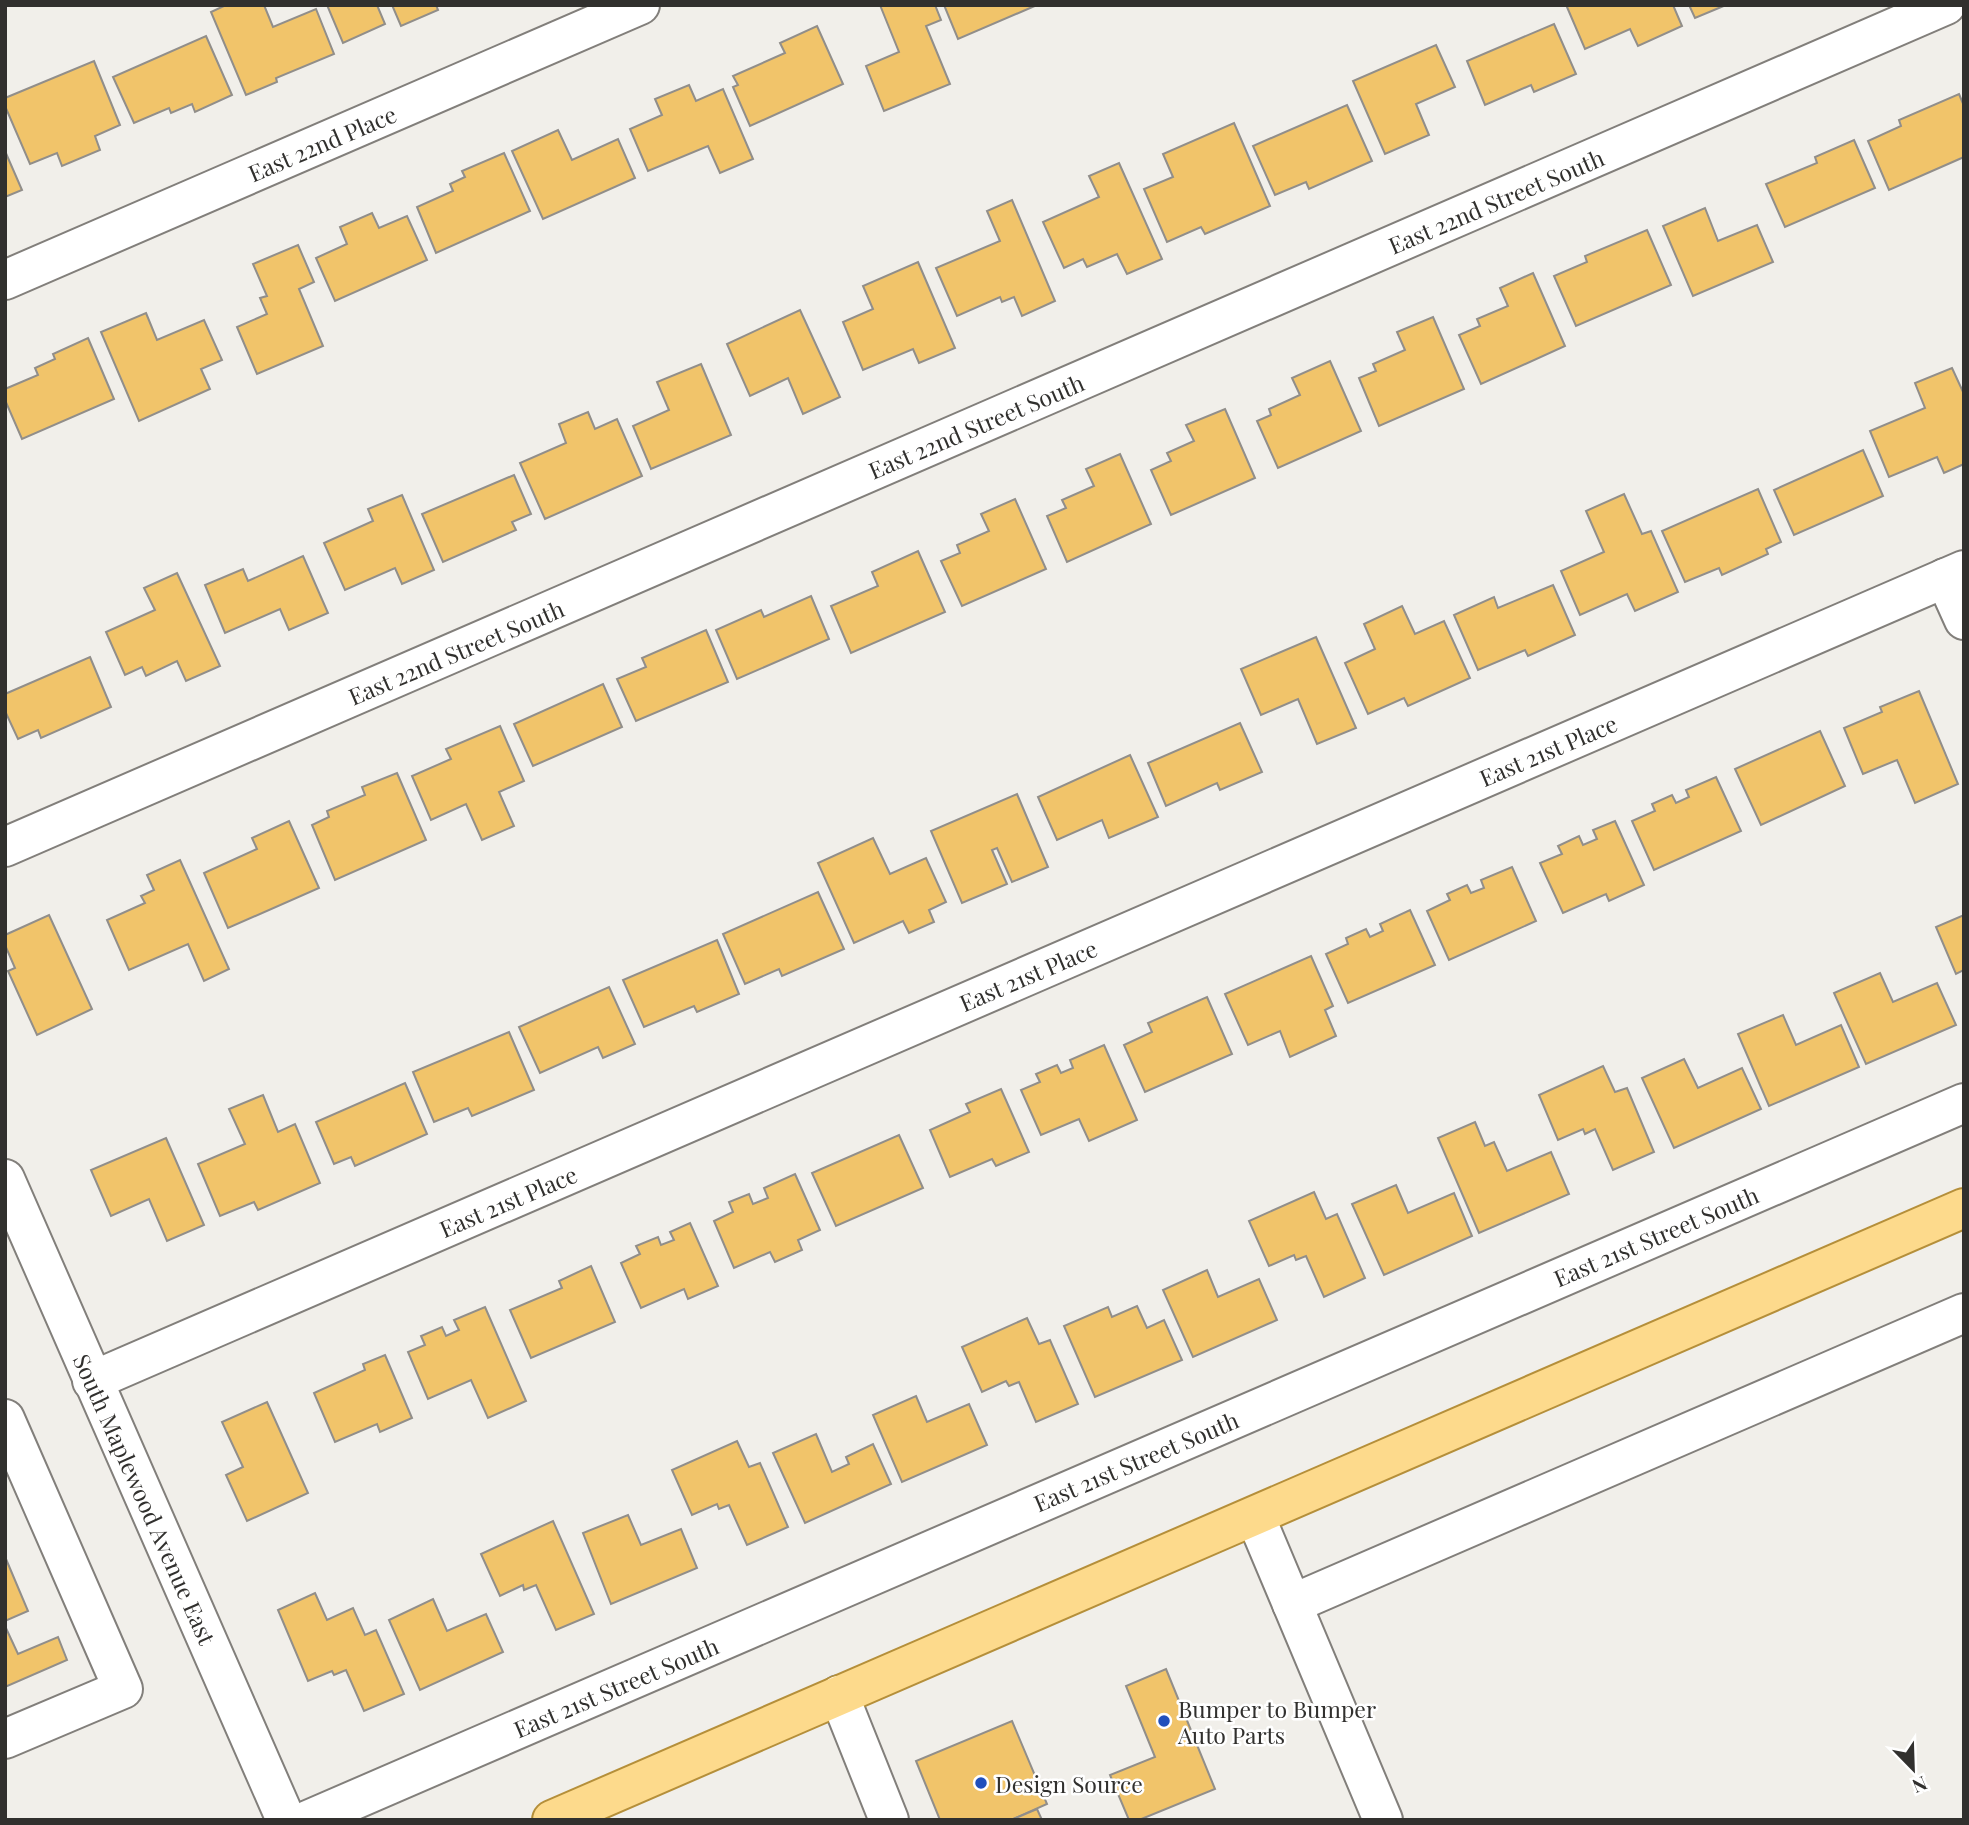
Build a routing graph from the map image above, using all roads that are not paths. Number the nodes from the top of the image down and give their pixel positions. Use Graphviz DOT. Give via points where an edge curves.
graph roads {
  1 [pos="640,5"];
  2 [pos="1946,5"];
  3 [pos="5,280"];
  4 [pos="1955,574"];
  5 [pos="1964,620"];
  6 [pos="5,847"];
  7 [pos="1964,1103"];
  8 [pos="5,1179"];
  9 [pos="1964,1208"];
  10 [pos="1964,1313"];
  11 [pos="92,1381"];
  12 [pos="5,1419"];
  13 [pos="1255,1516"];
  14 [pos="1292,1604"];
  15 [pos="839,1695"];
  16 [pos="5,1739"];
  17 [pos="286,1820"];
  18 [pos="308,1820"];
  19 [pos="552,1820"];
  20 [pos="889,1820"];
  21 [pos="1383,1820"];
  1 -- 3 [label="street, East 22nd Place"];
  2 -- 6 [label="street, East 22nd Street South"];
  4 -- 5 [label="street"];
  4 -- 11 [label="street, East 21st Place"];
  7 -- 18 [label="street, East 21st Street South"];
  8 -- 11 [label="street, South Maplewood Avenue East"];
  9 -- 13 [label="main road"];
  10 -- 14 [label="street"];
  11 -- 17 [label="street, South Maplewood Avenue East"];
  12 -- 16 [label="street" via="122,1689"];
  13 -- 14 [label="street"];
  13 -- 15 [label="main road"];
  14 -- 21 [label="street"];
  15 -- 19 [label="main road"];
  15 -- 20 [label="street"];
}
